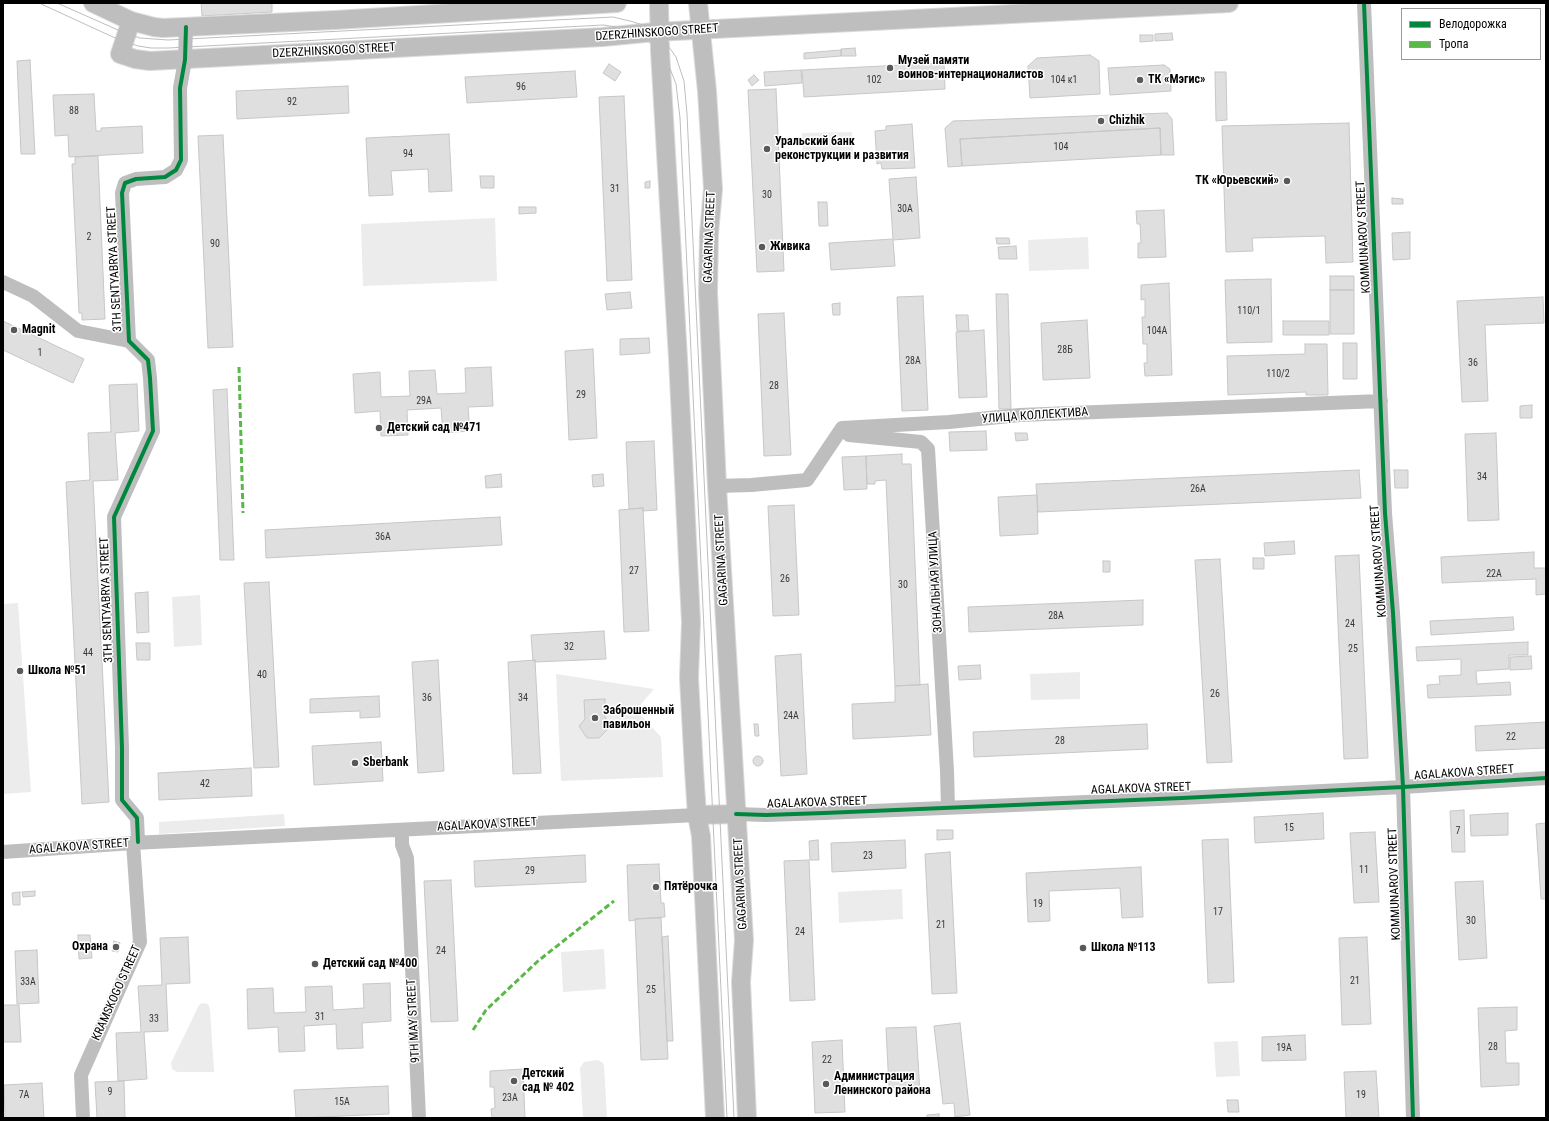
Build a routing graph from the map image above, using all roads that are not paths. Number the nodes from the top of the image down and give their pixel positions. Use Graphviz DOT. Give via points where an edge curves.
graph roads {
  1 [pos="92,3"];
  2 [pos="617,3"];
  3 [pos="659,3"];
  4 [pos="698,3"];
  5 [pos="1229,3"];
  6 [pos="1364,3"];
  7 [pos="1195,4"];
  8 [pos="123,14"];
  9 [pos="186,27"];
  10 [pos="700,30"];
  11 [pos="659,32"];
  12 [pos="185,60"];
  13 [pos="3,282"];
  14 [pos="129,341"];
  15 [pos="1381,401"];
  16 [pos="838,434"];
  17 [pos="717,486"];
  18 [pos="1546,778"];
  19 [pos="1402,787"];
  20 [pos="948,808"];
  21 [pos="736,814"];
  22 [pos="697,815"];
  23 [pos="402,830"];
  24 [pos="135,842"];
  25 [pos="3,852"];
  26 [pos="83,1118"];
  27 [pos="419,1118"];
  28 [pos="715,1118"];
  29 [pos="747,1118"];
  30 [pos="1413,1118"];
  1 -- 8 [label="main road"];
  2 -- 9 [label="main road"];
  3 -- 11 [label="main road"];
  4 -- 10 [label="main road, GAGARINA STREET"];
  5 -- 7 [label="main road, DZERZHINSKOGO STREET"];
  6 -- 15 [label="street, KOMMUNAROV STREET"];
  7 -- 10 [label="main road, DZERZHINSKOGO STREET"];
  8 -- 9 [label="main road" via="154,27"];
  8 -- 12 [label="main road, DZERZHINSKOGO STREET" via="120,54 150,61"];
  9 -- 12 [label="street, 3TH SENTYABRYA STREET"];
  10 -- 11 [label="main road, DZERZHINSKOGO STREET"];
  10 -- 17 [label="main road, GAGARINA STREET" via="707,91 713,189 708,292"];
  11 -- 12 [label="main road, DZERZHINSKOGO STREET"];
  11 -- 22 [label="main road" via="691,622 689,678"];
  12 -- 14 [label="street, 3TH SENTYABRYA STREET" via="180,88 181,160 176,170 165,177 136,179 125,183 122,193"];
  13 -- 14 [label="street" via="33,296 78,331"];
  14 -- 24 [label="street, 3TH SENTYABRYA STREET" via="148,360 153,431 114,518 122,800 137,818"];
  15 -- 16 [label="street, УЛИЦА КОЛЛЕКТИВА" via="1020,415 842,428"];
  15 -- 19 [label="street, KOMMUNAROV STREET" via="1385,513"];
  16 -- 17 [label="street" via="807,480"];
  16 -- 20 [label="street, ЗОНАЛЬНАЯ УЛИЦА" via="921,442 928,449"];
  17 -- 21 [label="main road, GAGARINA STREET"];
  18 -- 19 [label="street, AGALAKOVA STREET"];
  19 -- 20 [label="street, AGALAKOVA STREET"];
  19 -- 30 [label="street, KOMMUNAROV STREET"];
  20 -- 21 [label="street, AGALAKOVA STREET"];
  21 -- 22 [label="main road, AGALAKOVA STREET"];
  21 -- 29 [label="main road, GAGARINA STREET" via="744,940 741,982"];
  22 -- 23 [label="street, AGALAKOVA STREET"];
  22 -- 28 [label="main road" via="701,836"];
  23 -- 24 [label="street, AGALAKOVA STREET"];
  23 -- 27 [label="street, 9TH MAY STREET" via="402,845 407,858"];
  24 -- 25 [label="street, AGALAKOVA STREET"];
  24 -- 26 [label="street, KRAMSKOGO STREET" via="140,942 81,1075"];
}
